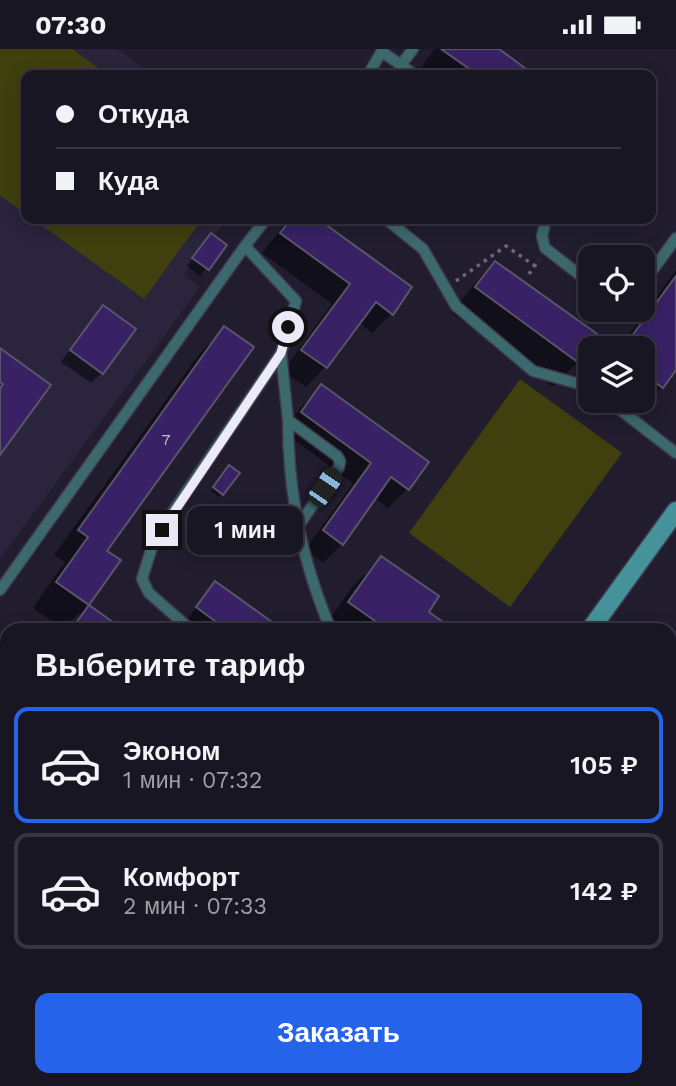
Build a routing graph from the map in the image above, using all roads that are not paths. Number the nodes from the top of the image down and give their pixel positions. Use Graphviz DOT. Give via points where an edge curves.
graph roads {
  1 [pos="413,49"];
  2 [pos="383,50"];
  3 [pos="401,65"];
  4 [pos="371,70"];
  5 [pos="408,70"];
  6 [pos="261,224"];
  7 [pos="392,224"];
  8 [pos="545,224"];
  9 [pos="676,238"];
  10 [pos="245,246"];
  11 [pos="655,267"];
  12 [pos="578,274"];
  13 [pos="281,353"];
  14 [pos="578,384"];
  15 [pos="624,413"];
  16 [pos="288,420"];
  17 [pos="676,453"];
  18 [pos="676,511"];
  19 [pos="297,528"];
  20 [pos="0,590"];
  21 [pos="183,623"];
  22 [pos="328,623"];
  23 [pos="595,623"];
  1 -- 3 [label="lane"];
  2 -- 3 [label="lane"];
  2 -- 4 [label="lane"];
  3 -- 5 [label="lane"];
  6 -- 10 [label="lane"];
  7 -- 14 [label="lane" via="423,249 456,306 536,372"];
  8 -- 12 [label="lane" via="545,248"];
  9 -- 11 [label="lane"];
  10 -- 13 [label="lane" via="296,301"];
  10 -- 20 [label="lane"];
  13 -- 16 [label="lane"];
  13 -- 21 [label="lane" via="172,513 143,571 144,587"];
  15 -- 17 [label="lane"];
  16 -- 19 [label="lane"];
  16 -- 19 [label="lane" via="340,461"];
  18 -- 23 [label="street"];
  19 -- 22 [label="lane"];
}
